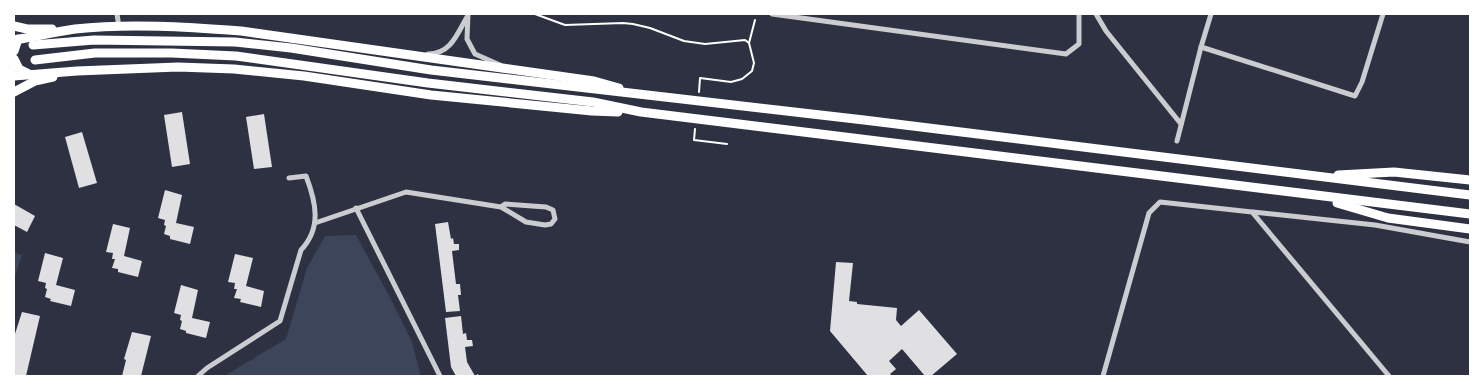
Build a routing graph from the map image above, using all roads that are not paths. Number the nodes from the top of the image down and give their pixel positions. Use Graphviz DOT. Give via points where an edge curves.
graph roads {
  1 [pos="117,14"];
  2 [pos="772,14"];
  3 [pos="1079,14"];
  4 [pos="1096,14"];
  5 [pos="1211,14"];
  6 [pos="1383,14"];
  7 [pos="467,16"];
  8 [pos="14,26"];
  9 [pos="119,27"];
  10 [pos="75,29"];
  11 [pos="16,39"];
  12 [pos="33,46"];
  13 [pos="1201,47"];
  14 [pos="14,51"];
  15 [pos="403,54"];
  16 [pos="14,59"];
  17 [pos="35,60"];
  18 [pos="510,69"];
  19 [pos="77,71"];
  20 [pos="30,74"];
  21 [pos="14,76"];
  22 [pos="14,92"];
  23 [pos="643,94"];
  24 [pos="641,112"];
  25 [pos="1181,124"];
  26 [pos="1177,142"];
  27 [pos="1312,176"];
  28 [pos="289,178"];
  29 [pos="1470,180"];
  30 [pos="1310,195"];
  31 [pos="1470,195"];
  32 [pos="501,207"];
  33 [pos="356,208"];
  34 [pos="1252,212"];
  35 [pos="1470,214"];
  36 [pos="316,223"];
  37 [pos="1470,229"];
  38 [pos="1470,242"];
  39 [pos="198,376"];
  40 [pos="440,376"];
  41 [pos="1103,376"];
  42 [pos="1389,376"];
  1 -- 9 [label="street"];
  2 -- 3 [label="street" via="1066,54 1079,44"];
  4 -- 25 [label="street"];
  5 -- 13 [label="street"];
  6 -- 13 [label="street" via="1362,82 1354,96"];
  7 -- 15 [label="street" via="449,48 434,54"];
  7 -- 18 [label="street" via="467,39 475,54"];
  8 -- 10 [label="main road"];
  9 -- 10 [label="main road"];
  9 -- 15 [label="main road" via="241,31"];
  10 -- 11 [label="main road"];
  11 -- 14 [label="main road"];
  12 -- 23 [label="main road" via="94,40 235,42 440,71"];
  13 -- 25 [label="street"];
  15 -- 18 [label="main road"];
  16 -- 20 [label="main road" via="19,69"];
  17 -- 24 [label="main road" via="95,53 236,56 593,102"];
  18 -- 23 [label="main road" via="594,81"];
  19 -- 20 [label="main road"];
  19 -- 22 [label="main road" via="35,81"];
  19 -- 24 [label="main road" via="178,67 234,69 431,95 592,111"];
  20 -- 21 [label="main road"];
  23 -- 27 [label="main road"];
  24 -- 30 [label="main road"];
  25 -- 26 [label="street"];
  27 -- 29 [label="main road" via="1394,172"];
  27 -- 31 [label="main road"];
  28 -- 36 [label="street" via="306,176"];
  30 -- 35 [label="main road"];
  30 -- 37 [label="main road" via="1388,218"];
  32 -- 32 [label="street" via="526,222 545,226 555,219 553,210 546,207 505,204"];
  32 -- 33 [label="street" via="406,192"];
  33 -- 36 [label="street"];
  33 -- 40 [label="street"];
  34 -- 38 [label="street" via="1375,225"];
  34 -- 41 [label="street" via="1160,202 1150,213"];
  34 -- 42 [label="street"];
  36 -- 39 [label="street" via="298,257 280,321"];
}
